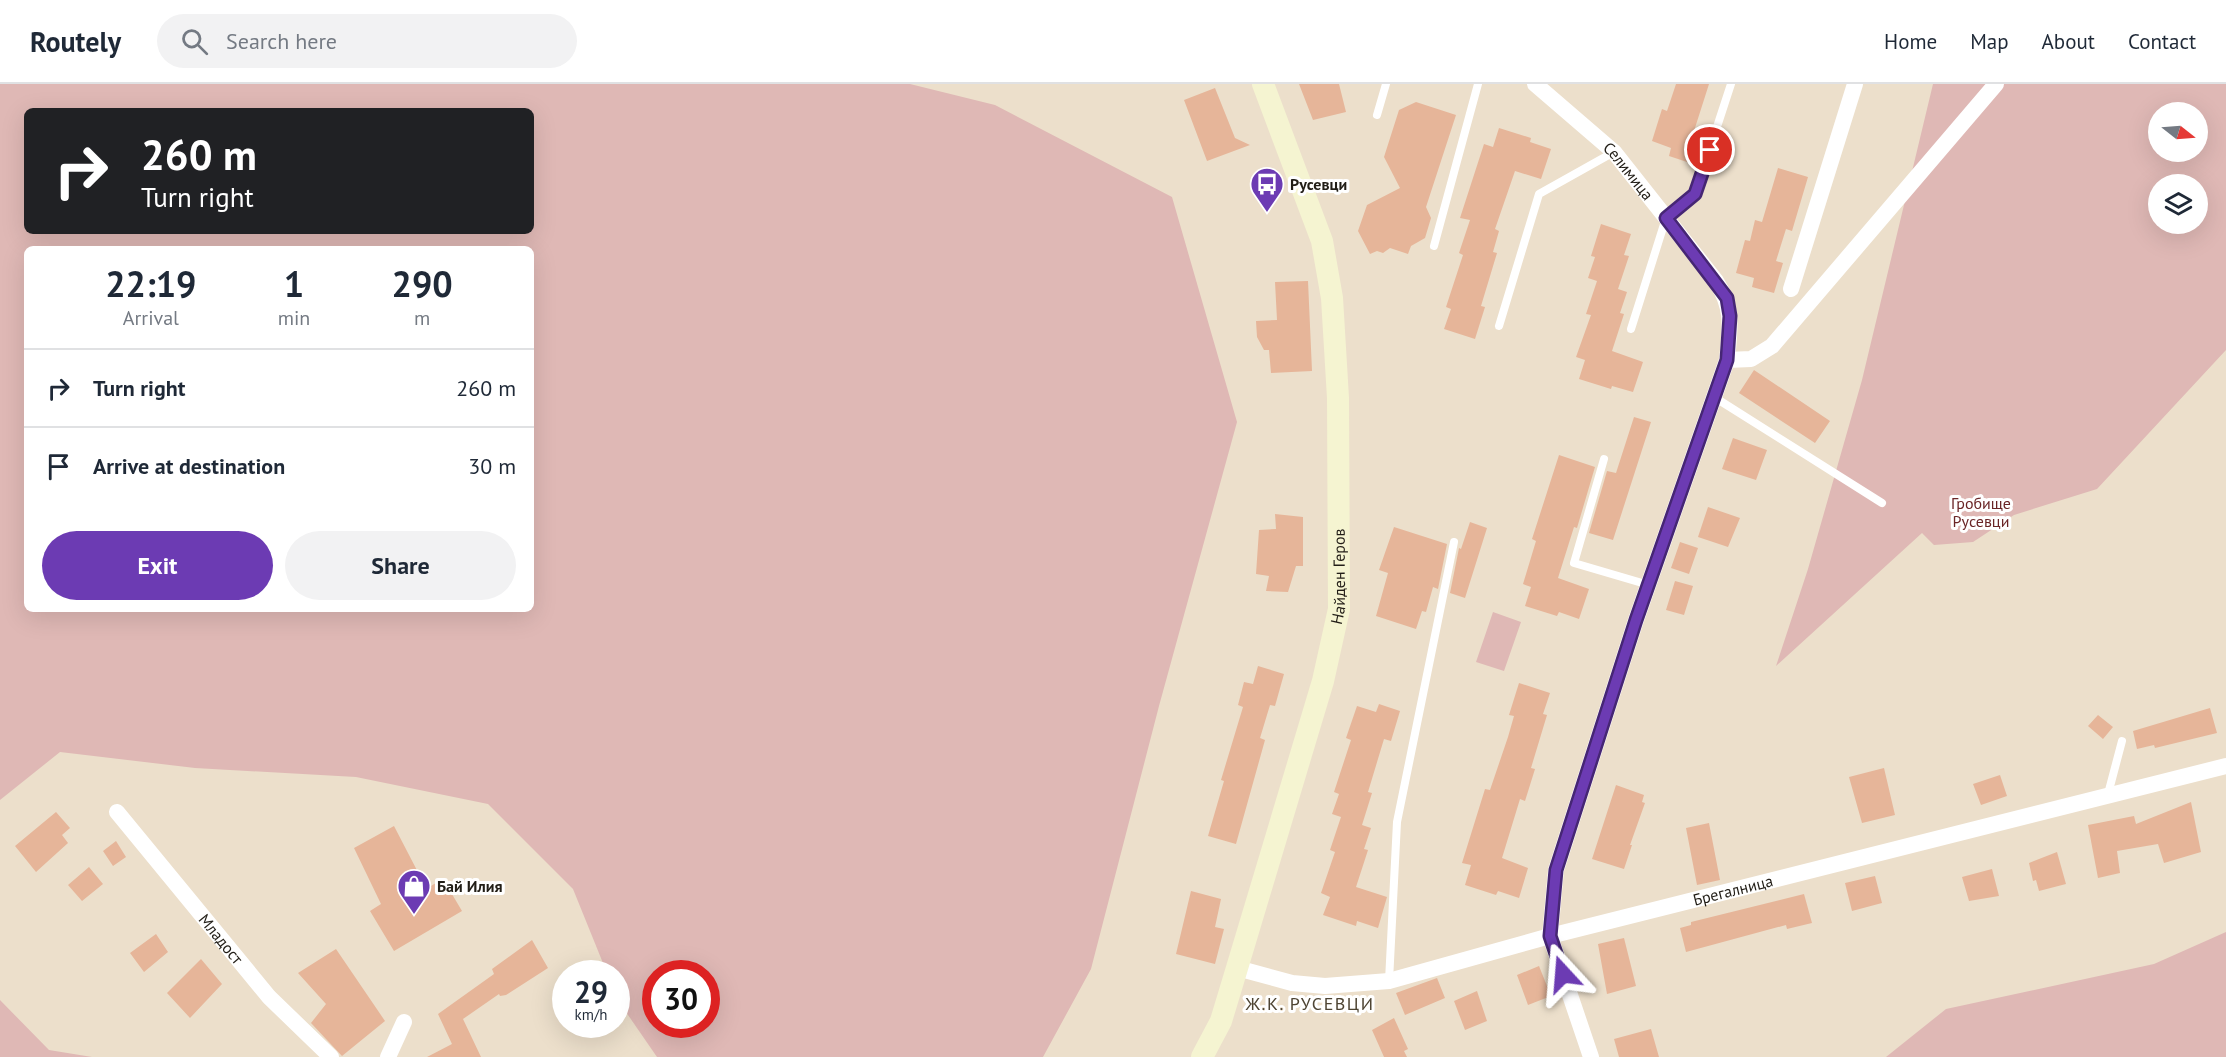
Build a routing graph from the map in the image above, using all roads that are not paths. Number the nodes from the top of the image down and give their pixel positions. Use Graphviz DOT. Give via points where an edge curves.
graph roads {
  1 [pos="1263,84"];
  2 [pos="1386,84"];
  3 [pos="1478,84"];
  4 [pos="1535,84"];
  5 [pos="1731,84"];
  6 [pos="1855,84"];
  7 [pos="1996,84"];
  8 [pos="1377,115"];
  9 [pos="1614,152"];
  10 [pos="1666,218"];
  11 [pos="1434,246"];
  12 [pos="1791,289"];
  13 [pos="1499,326"];
  14 [pos="1631,329"];
  15 [pos="1727,360"];
  16 [pos="1714,397"];
  17 [pos="1604,459"];
  18 [pos="1882,503"];
  19 [pos="1454,542"];
  20 [pos="1649,585"];
  21 [pos="2122,741"];
  22 [pos="2226,766"];
  23 [pos="2109,794"];
  24 [pos="117,812"];
  25 [pos="1550,936"];
  26 [pos="1237,968"];
  27 [pos="1389,981"];
  28 [pos="404,1022"];
  29 [pos="1587,1055"];
  30 [pos="331,1057"];
  31 [pos="388,1057"];
  32 [pos="1202,1057"];
  1 -- 26 [label="street, Найден Геров" via="1322,241 1332,298 1338,398 1339,609 1323,681"];
  2 -- 8 [label="lane"];
  3 -- 11 [label="lane"];
  4 -- 9 [label="street, Селимица"];
  5 -- 10 [label="lane" via="1695,194"];
  6 -- 12 [label="street"];
  7 -- 15 [label="street" via="1772,346 1751,359"];
  9 -- 10 [label="street, Селимица"];
  9 -- 13 [label="lane" via="1539,194"];
  10 -- 14 [label="lane"];
  10 -- 15 [label="street, Селимица" via="1727,298"];
  15 -- 16 [label="street, Селимица"];
  16 -- 18 [label="lane"];
  16 -- 20 [label="street, Селимица"];
  17 -- 20 [label="lane" via="1574,563"];
  19 -- 27 [label="lane" via="1396,822"];
  20 -- 25 [label="street, Селимица" via="1556,870"];
  21 -- 23 [label="lane"];
  22 -- 23 [label="street, Брегалница"];
  23 -- 25 [label="street, Брегалница"];
  24 -- 30 [label="street, Младост" via="269,997"];
  25 -- 27 [label="street, Брегалница"];
  25 -- 29 [label="street, Селимица"];
  26 -- 27 [label="street, Брегалница" via="1292,984 1325,986"];
  26 -- 32 [label="street, Найден Геров" via="1221,1021"];
  28 -- 31 [label="street"];
}
